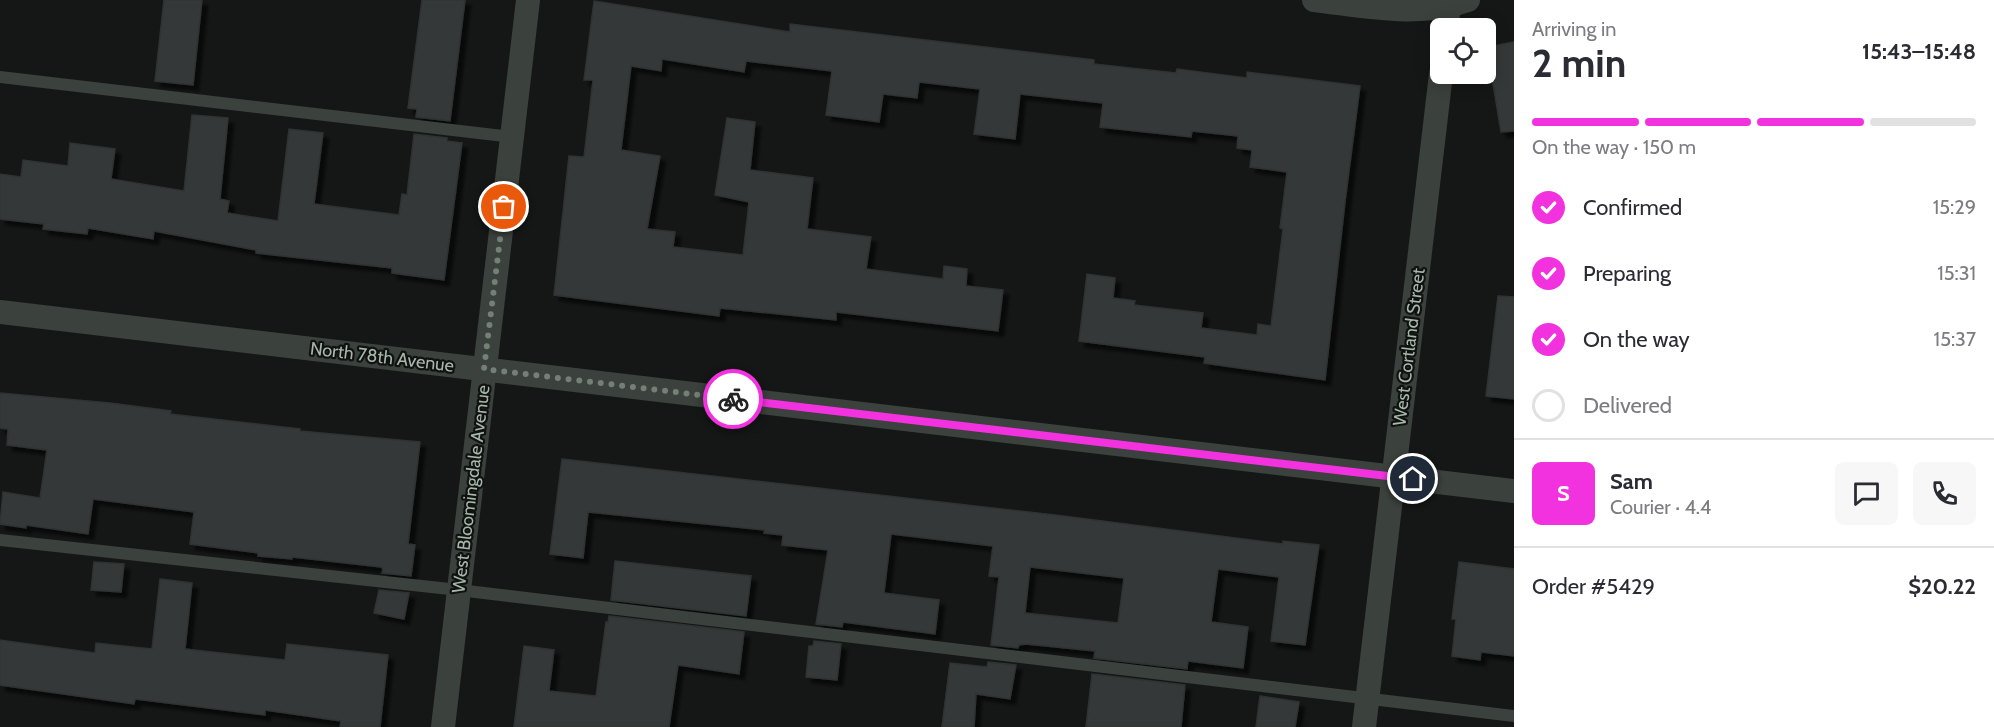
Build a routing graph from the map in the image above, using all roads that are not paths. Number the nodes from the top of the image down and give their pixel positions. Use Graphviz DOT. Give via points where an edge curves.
graph roads {
  1 [pos="528,0"];
  2 [pos="1314,0"];
  3 [pos="1454,12"];
  4 [pos="0,77"];
  5 [pos="1440,84"];
  6 [pos="512,137"];
  7 [pos="0,312"];
  8 [pos="484,369"];
  9 [pos="1393,477"];
  10 [pos="1514,491"];
  11 [pos="0,540"];
  12 [pos="459,590"];
  13 [pos="1367,700"];
  14 [pos="1514,716"];
  15 [pos="443,727"];
  16 [pos="1364,727"];
  1 -- 6 [label="street, West Bloomingdale Avenue"];
  2 -- 3 [label="street"];
  4 -- 6 [label="lane"];
  5 -- 9 [label="street, West Cortland Street"];
  6 -- 8 [label="street, West Bloomingdale Avenue"];
  7 -- 8 [label="street, North 78th Avenue"];
  8 -- 9 [label="street, North 78th Avenue"];
  8 -- 12 [label="street, West Bloomingdale Avenue"];
  9 -- 10 [label="street, North 78th Avenue"];
  9 -- 13 [label="street, West Cortland Street"];
  11 -- 12 [label="lane"];
  12 -- 13 [label="lane"];
  12 -- 15 [label="street, West Bloomingdale Avenue"];
  13 -- 14 [label="lane"];
  13 -- 16 [label="street, West Cortland Street"];
}
